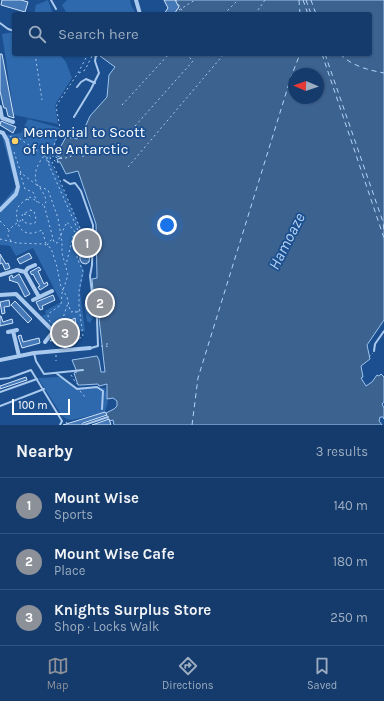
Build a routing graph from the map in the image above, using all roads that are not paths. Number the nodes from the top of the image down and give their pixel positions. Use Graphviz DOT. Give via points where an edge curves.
graph roads {
  1 [pos="51,0"];
  2 [pos="136,0"];
  3 [pos="56,9"];
  4 [pos="139,12"];
  5 [pos="0,23"];
  6 [pos="12,30"];
  7 [pos="96,56"];
  8 [pos="94,83"];
  9 [pos="77,87"];
  10 [pos="0,110"];
  11 [pos="74,116"];
  12 [pos="13,122"];
  13 [pos="0,132"];
  14 [pos="64,180"];
  15 [pos="0,210"];
  16 [pos="35,265"];
  17 [pos="25,272"];
  18 [pos="0,275"];
  19 [pos="52,291"];
  20 [pos="0,295"];
  21 [pos="38,297"];
  22 [pos="33,300"];
  23 [pos="384,331"];
  24 [pos="8,332"];
  25 [pos="46,342"];
  26 [pos="90,348"];
  27 [pos="374,351"];
  28 [pos="34,353"];
  29 [pos="19,356"];
  30 [pos="0,360"];
  31 [pos="83,370"];
  32 [pos="56,373"];
  33 [pos="0,379"];
  34 [pos="37,379"];
  35 [pos="44,389"];
  36 [pos="0,392"];
  37 [pos="0,406"];
  38 [pos="102,409"];
  39 [pos="108,417"];
  40 [pos="60,425"];
  41 [pos="84,425"];
  1 -- 3 [label="lane"];
  2 -- 4 [label="street"];
  5 -- 6 [label="lane"];
  7 -- 8 [label="lane" via="99,73"];
  8 -- 9 [label="lane" via="86,79"];
  8 -- 11 [label="lane"];
  10 -- 12 [label="street" via="2,118"];
  13 -- 15 [label="street" via="7,140 18,187 16,194"];
  14 -- 26 [label="lane" via="70,184 75,183 81,191 93,225 90,276 97,319 98,346"];
  16 -- 17 [label="street"];
  17 -- 18 [label="street" via="17,270"];
  17 -- 21 [label="street"];
  19 -- 21 [label="street"];
  20 -- 25 [label="street" via="16,294 52,330"];
  21 -- 22 [label="street"];
  23 -- 27 [label="lane" via="375,344"];
  24 -- 29 [label="street" via="15,331"];
  26 -- 28 [label="street"];
  28 -- 29 [label="street"];
  28 -- 32 [label="lane" via="44,374"];
  29 -- 30 [label="street"];
  31 -- 32 [label="lane"];
  32 -- 38 [label="lane" via="77,388 97,387 103,391"];
  33 -- 34 [label="lane" via="31,370"];
  34 -- 35 [label="lane"];
  34 -- 36 [label="lane"];
  35 -- 37 [label="lane"];
  35 -- 40 [label="lane" via="62,421"];
  39 -- 41 [label="lane"];
}
